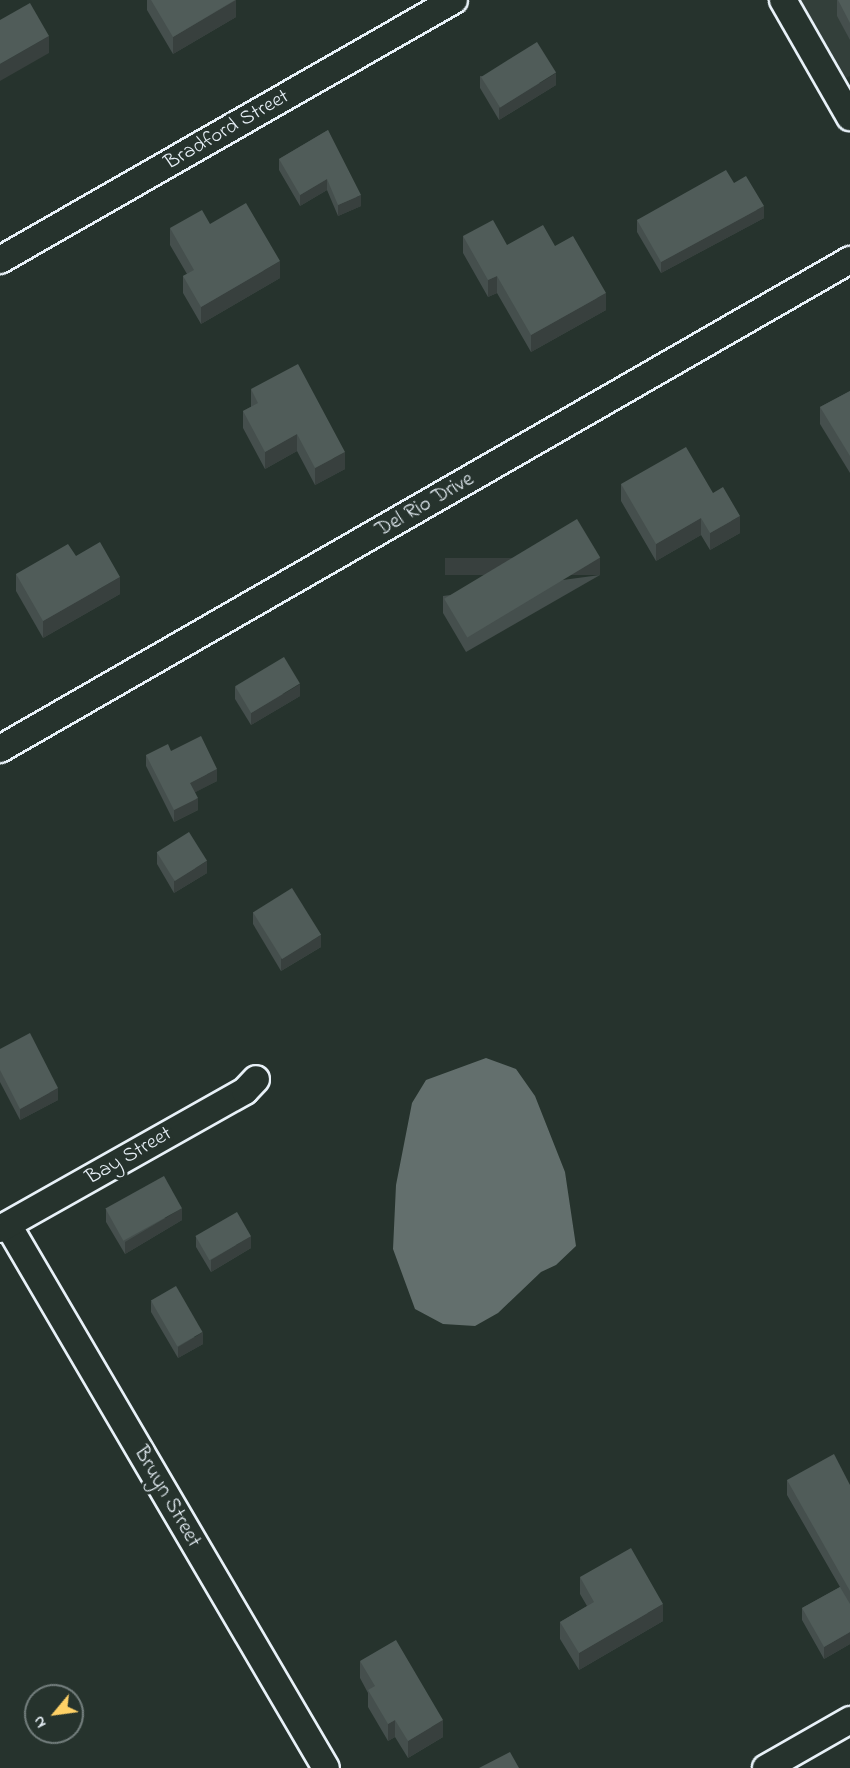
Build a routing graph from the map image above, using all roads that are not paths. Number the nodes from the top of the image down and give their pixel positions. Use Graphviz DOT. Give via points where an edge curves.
graph roads {
  1 [pos="454,0"];
  2 [pos="783,0"];
  3 [pos="846,102"];
  4 [pos="0,260"];
  5 [pos="850,260"];
  6 [pos="0,748"];
  7 [pos="255,1079"];
  8 [pos="4,1227"];
  9 [pos="850,1720"];
  10 [pos="326,1768"];
  11 [pos="766,1768"];
  1 -- 4 [label="street, Bradford Street"];
  2 -- 3 [label="street"];
  5 -- 6 [label="street, Del Rio Drive"];
  7 -- 8 [label="street, Bay Street" via="245,1091"];
  8 -- 10 [label="street, Bruyn Street"];
  9 -- 11 [label="street"];
}
